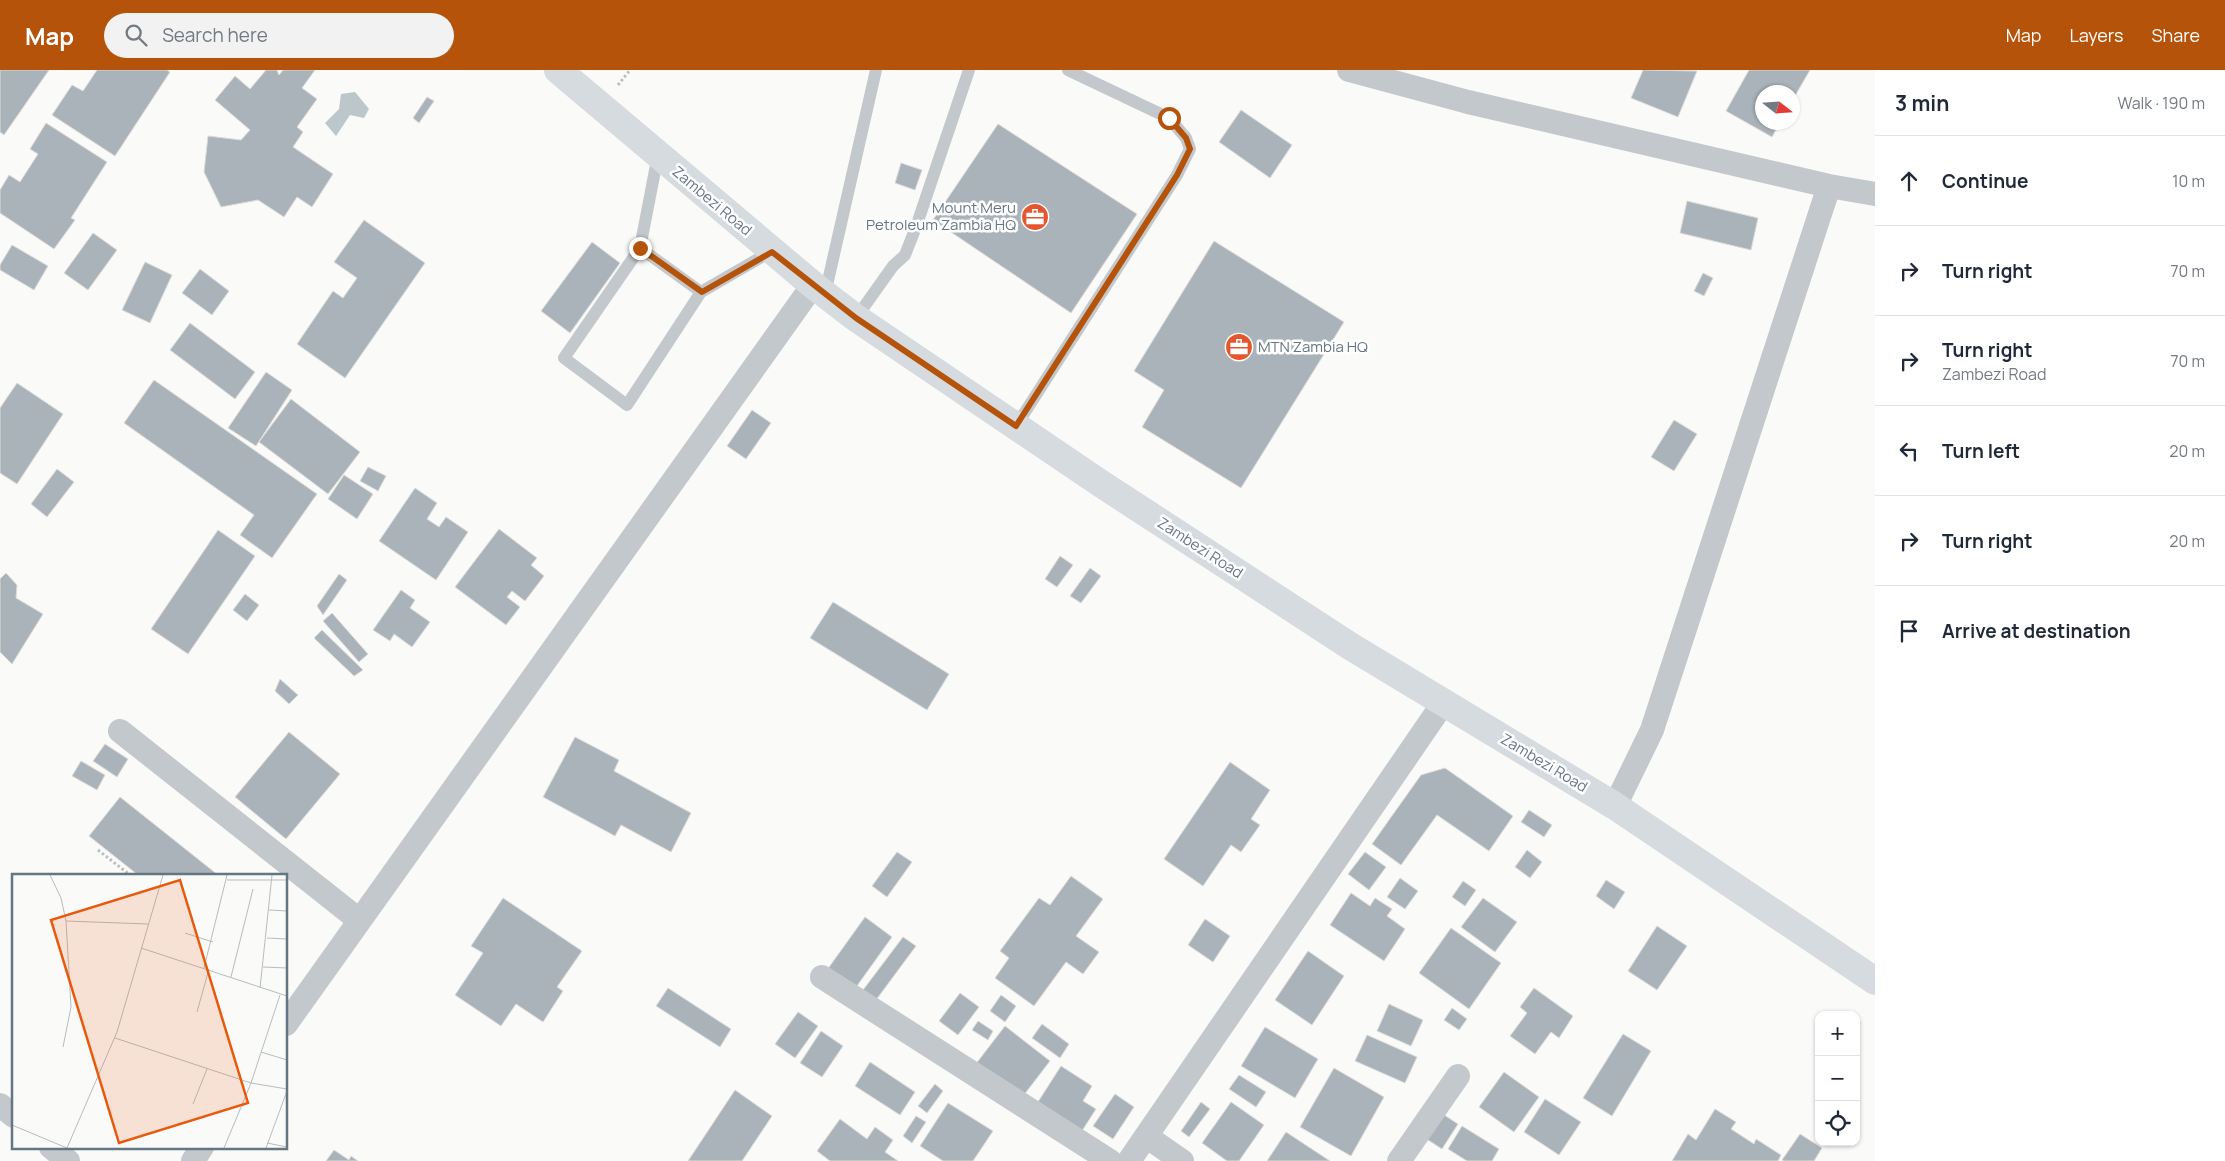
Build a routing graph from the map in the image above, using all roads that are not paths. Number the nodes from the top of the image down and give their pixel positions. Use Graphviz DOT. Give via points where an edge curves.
graph roads {
  1 [pos="558,70"];
  2 [pos="876,70"];
  3 [pos="969,70"];
  4 [pos="1068,70"];
  5 [pos="1349,70"];
  6 [pos="658,155"];
  7 [pos="1829,186"];
  8 [pos="1875,194"];
  9 [pos="640,248"];
  10 [pos="772,252"];
  11 [pos="819,289"];
  12 [pos="702,292"];
  13 [pos="856,318"];
  14 [pos="1016,426"];
  15 [pos="1444,702"];
  16 [pos="120,732"];
  17 [pos="1616,806"];
  18 [pos="359,920"];
  19 [pos="822,977"];
  20 [pos="1875,981"];
  21 [pos="288,1021"];
  22 [pos="1458,1076"];
  23 [pos="0,1105"];
  24 [pos="12,1114"];
  25 [pos="1146,1136"];
  26 [pos="52,1148"];
  27 [pos="201,1148"];
  28 [pos="68,1161"];
  29 [pos="193,1161"];
  30 [pos="1110,1161"];
  31 [pos="1129,1161"];
  32 [pos="1182,1161"];
  33 [pos="1398,1161"];
  1 -- 6 [label="main road, Zambezi Road"];
  2 -- 11 [label="lane"];
  3 -- 13 [label="lane" via="905,255 893,266"];
  4 -- 14 [label="lane" via="1169,118 1186,138 1190,149 1177,175"];
  5 -- 7 [label="street" via="1468,102"];
  6 -- 9 [label="lane"];
  6 -- 10 [label="main road, Zambezi Road"];
  7 -- 8 [label="street"];
  7 -- 17 [label="street" via="1652,730"];
  9 -- 12 [label="lane"];
  9 -- 12 [label="lane" via="564,358 626,405"];
  10 -- 11 [label="main road, Zambezi Road"];
  10 -- 12 [label="lane"];
  11 -- 13 [label="main road, Zambezi Road"];
  11 -- 18 [label="street"];
  13 -- 14 [label="main road, Zambezi Road"];
  14 -- 15 [label="main road, Zambezi Road" via="1350,646"];
  15 -- 17 [label="main road, Zambezi Road"];
  15 -- 25 [label="street"];
  16 -- 18 [label="street"];
  17 -- 20 [label="main road, Zambezi Road"];
  18 -- 21 [label="street"];
  19 -- 30 [label="street"];
  22 -- 33 [label="street"];
  23 -- 24 [label="street"];
  25 -- 31 [label="street"];
  25 -- 32 [label="street"];
  26 -- 28 [label="street"];
  27 -- 29 [label="street"];
}
